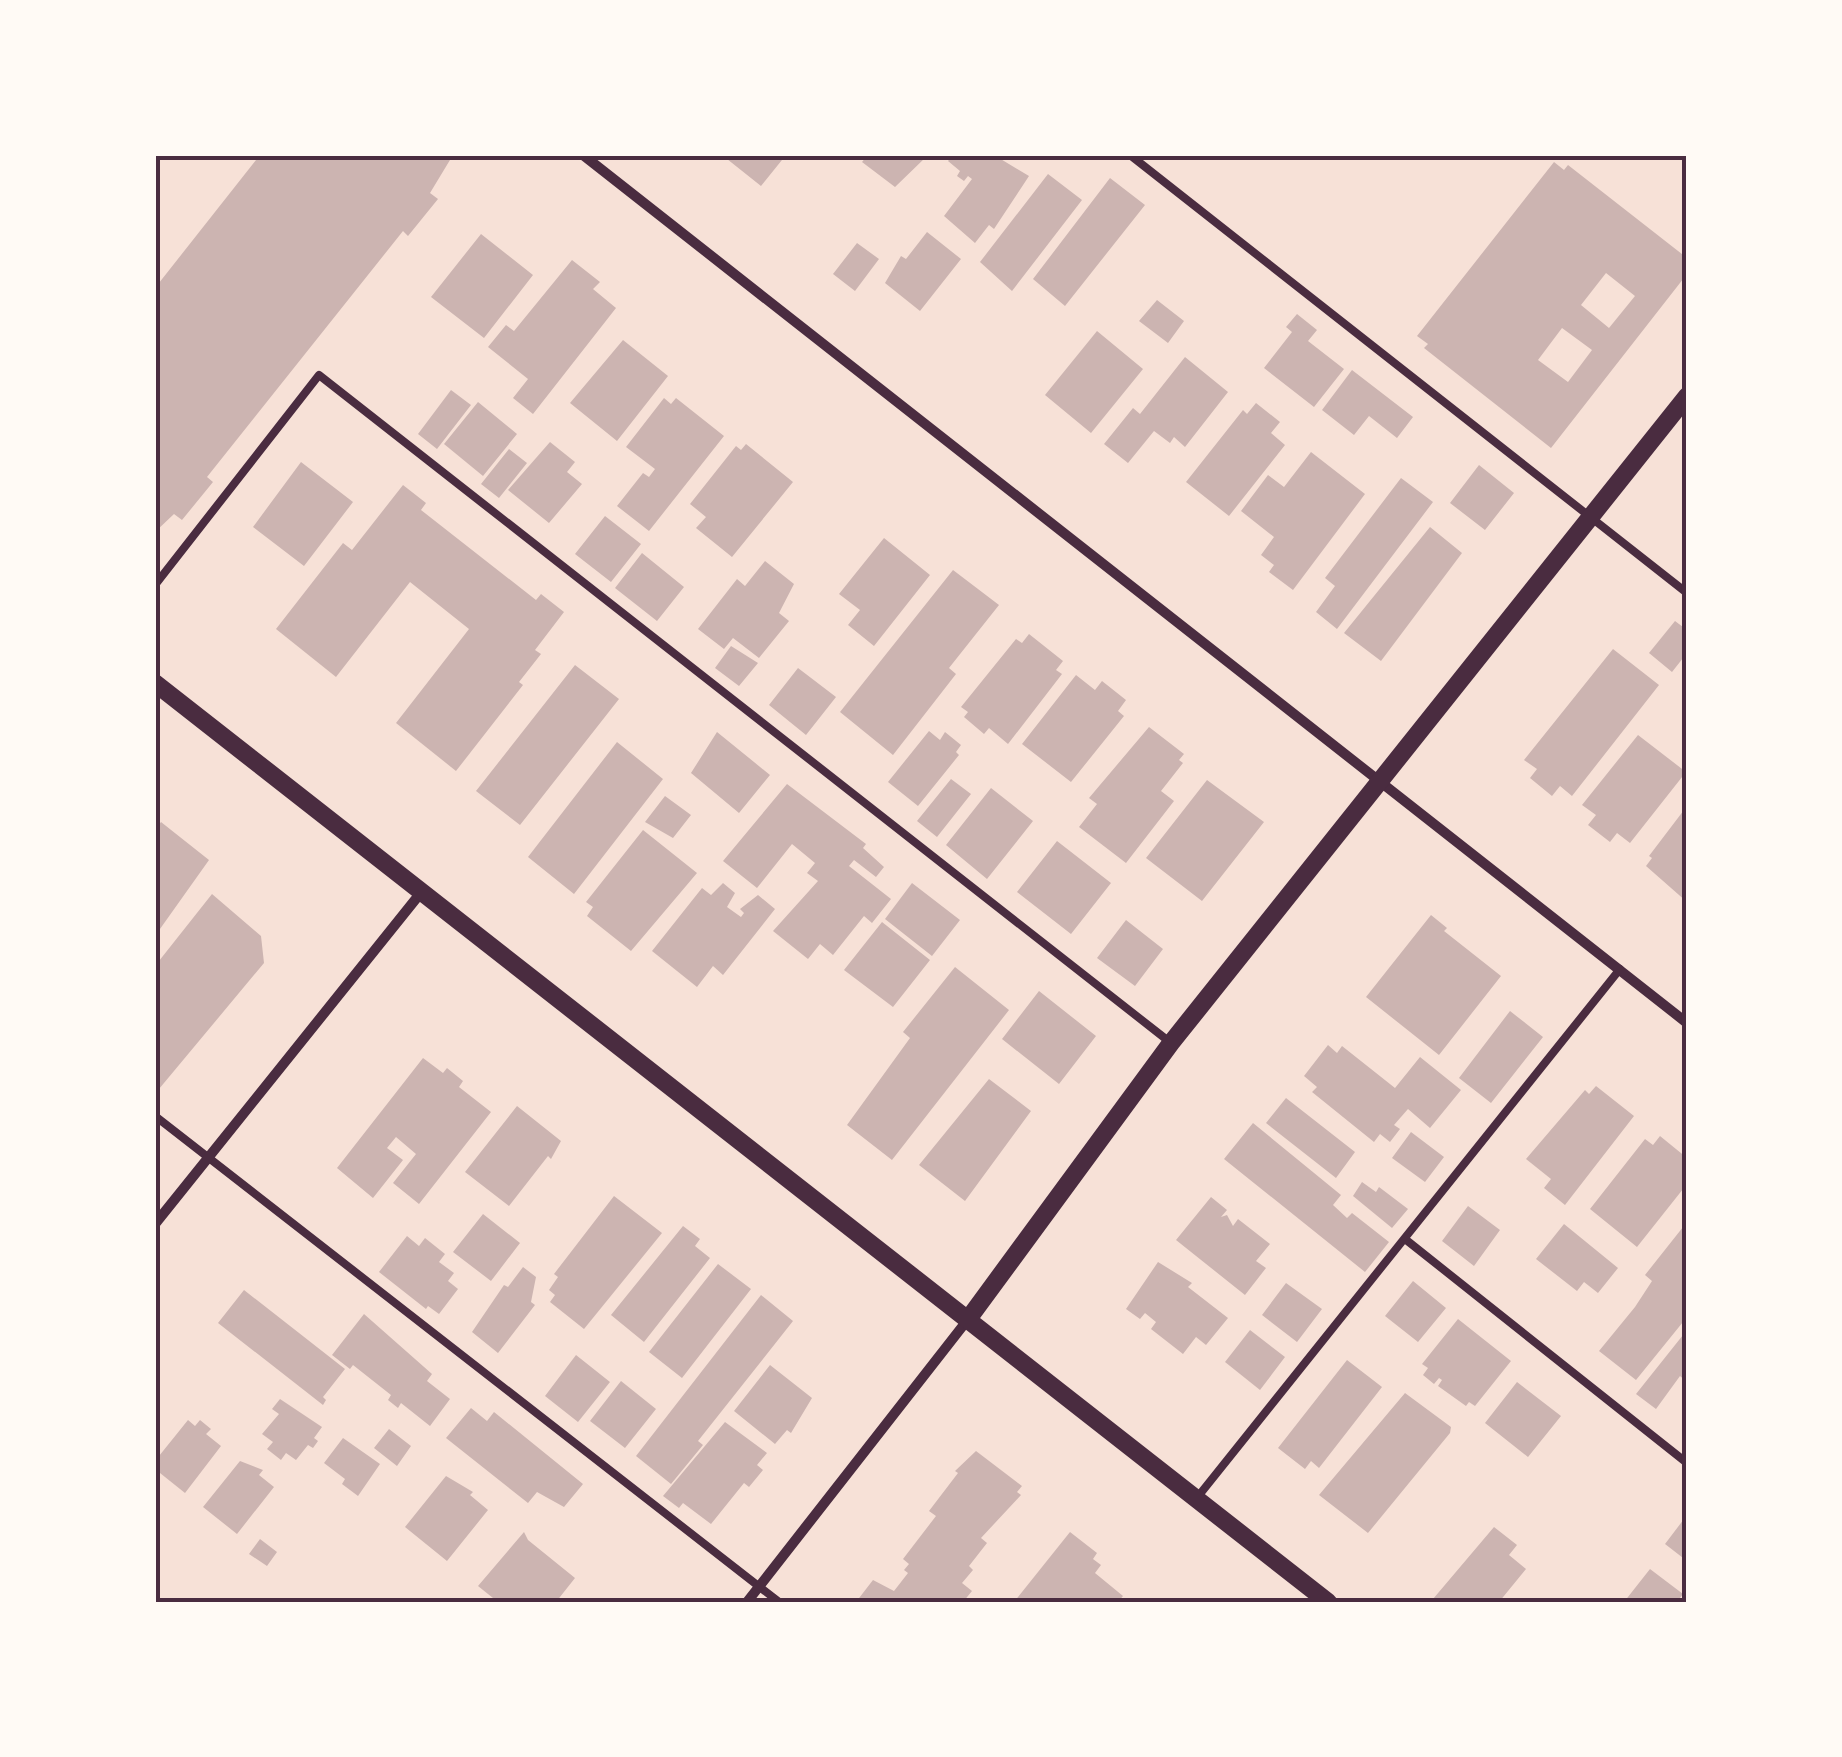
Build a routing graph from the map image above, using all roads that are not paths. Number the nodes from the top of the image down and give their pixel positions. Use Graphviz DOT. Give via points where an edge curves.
graph roads {
  1 [pos="583,155"];
  2 [pos="1130,155"];
  3 [pos="1687,396"];
  4 [pos="1591,517"];
  5 [pos="155,586"];
  6 [pos="1687,593"];
  7 [pos="155,684"];
  8 [pos="1381,782"];
  9 [pos="420,895"];
  10 [pos="1620,970"];
  11 [pos="1687,1023"];
  12 [pos="1171,1043"];
  13 [pos="155,1116"];
  14 [pos="207,1156"];
  15 [pos="155,1224"];
  16 [pos="1405,1239"];
  17 [pos="969,1318"];
  18 [pos="1687,1464"];
  19 [pos="1196,1499"];
  20 [pos="759,1586"];
  21 [pos="747,1602"];
  22 [pos="779,1602"];
  23 [pos="1328,1602"];
  1 -- 8 [label="street"];
  2 -- 4 [label="lane"];
  3 -- 4 [label="street"];
  4 -- 6 [label="lane"];
  4 -- 8 [label="street"];
  5 -- 12 [label="lane" via="319,375"];
  7 -- 9 [label="street"];
  8 -- 10 [label="street"];
  8 -- 12 [label="street"];
  9 -- 14 [label="street"];
  9 -- 17 [label="street"];
  10 -- 11 [label="street"];
  10 -- 16 [label="lane"];
  12 -- 17 [label="street"];
  13 -- 14 [label="lane"];
  14 -- 15 [label="street"];
  14 -- 20 [label="lane"];
  16 -- 18 [label="lane"];
  16 -- 19 [label="lane"];
  17 -- 19 [label="street"];
  17 -- 20 [label="street"];
  19 -- 23 [label="street"];
  20 -- 21 [label="street"];
  20 -- 22 [label="lane"];
}
